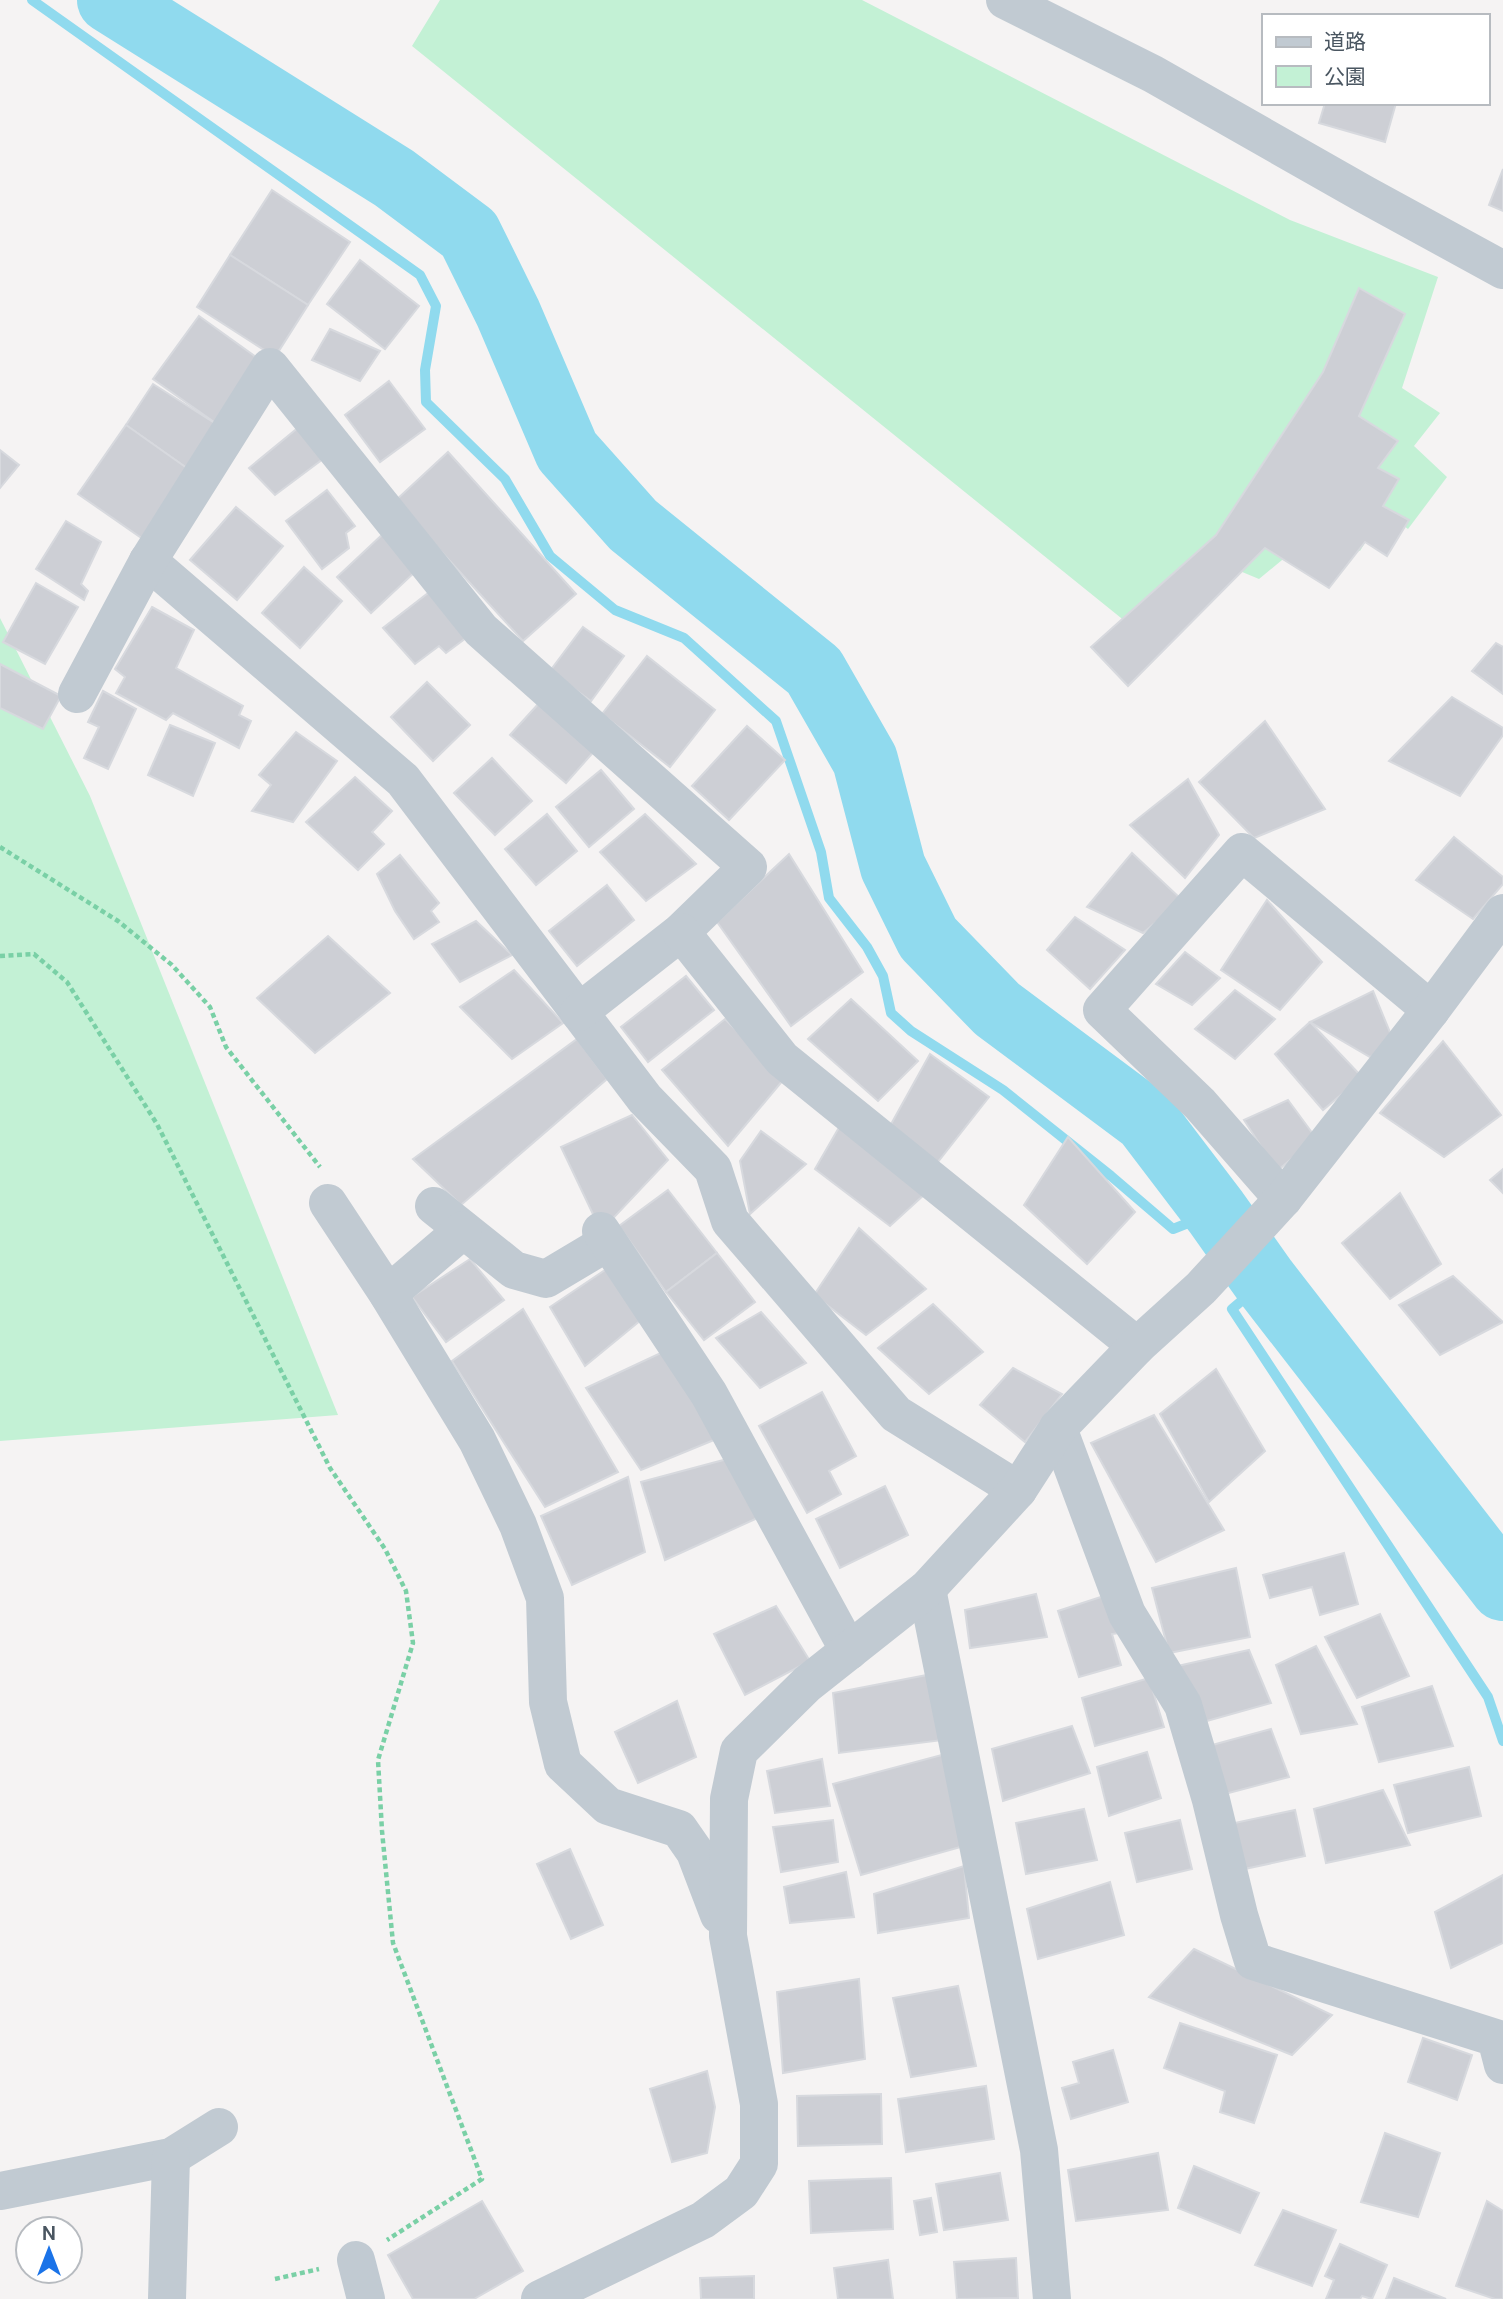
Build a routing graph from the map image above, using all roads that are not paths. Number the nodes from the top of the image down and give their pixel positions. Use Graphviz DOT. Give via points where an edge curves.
graph roads {
  1 [pos="1005,0"];
  2 [pos="1503,270"];
  3 [pos="148,561"];
  4 [pos="77,694"];
  5 [pos="1503,913"];
  6 [pos="681,932"];
  7 [pos="1431,1010"];
  8 [pos="579,1012"];
  9 [pos="1280,1202"];
  10 [pos="328,1203"];
  11 [pos="434,1206"];
  12 [pos="463,1230"];
  13 [pos="388,1294"];
  14 [pos="1137,1346"];
  15 [pos="1058,1429"];
  16 [pos="1018,1490"];
  17 [pos="927,1590"];
  18 [pos="849,1651"];
  19 [pos="728,1936"];
  20 [pos="1503,2065"];
  21 [pos="219,2127"];
  22 [pos="171,2157"];
  23 [pos="0,2191"];
  24 [pos="356,2260"];
  25 [pos="166,2299"];
  26 [pos="366,2299"];
  27 [pos="540,2299"];
  28 [pos="1052,2299"];
  1 -- 2 [label="street" via="1153,74"];
  3 -- 4 [label="street"];
  3 -- 6 [label="street" via="270,367 481,630 748,866"];
  3 -- 8 [label="street" via="403,780"];
  5 -- 7 [label="street"];
  6 -- 8 [label="street"];
  6 -- 14 [label="street" via="782,1059"];
  7 -- 9 [label="street"];
  7 -- 9 [label="street" via="1242,852 1102,1010 1200,1104"];
  8 -- 16 [label="street" via="645,1099 713,1169 730,1222 896,1414"];
  9 -- 14 [label="street" via="1201,1288"];
  10 -- 13 [label="street"];
  11 -- 12 [label="street"];
  12 -- 13 [label="street"];
  12 -- 18 [label="street" via="514,1270 546,1279 604,1236 709,1394"];
  13 -- 19 [label="street" via="477,1440 518,1525 545,1598 548,1702 564,1763 608,1806 679,1829 695,1852"];
  14 -- 15 [label="street"];
  15 -- 16 [label="street"];
  15 -- 20 [label="street" via="1127,1614 1183,1705 1253,1961 1496,2038"];
  16 -- 17 [label="street"];
  17 -- 18 [label="street"];
  17 -- 28 [label="street" via="1039,2150"];
  18 -- 19 [label="street" via="807,1684 739,1751 729,1799"];
  19 -- 27 [label="street" via="759,2104 759,2164 741,2192 703,2220"];
  21 -- 22 [label="street"];
  22 -- 23 [label="street"];
  22 -- 25 [label="street"];
  24 -- 26 [label="street"];
}
